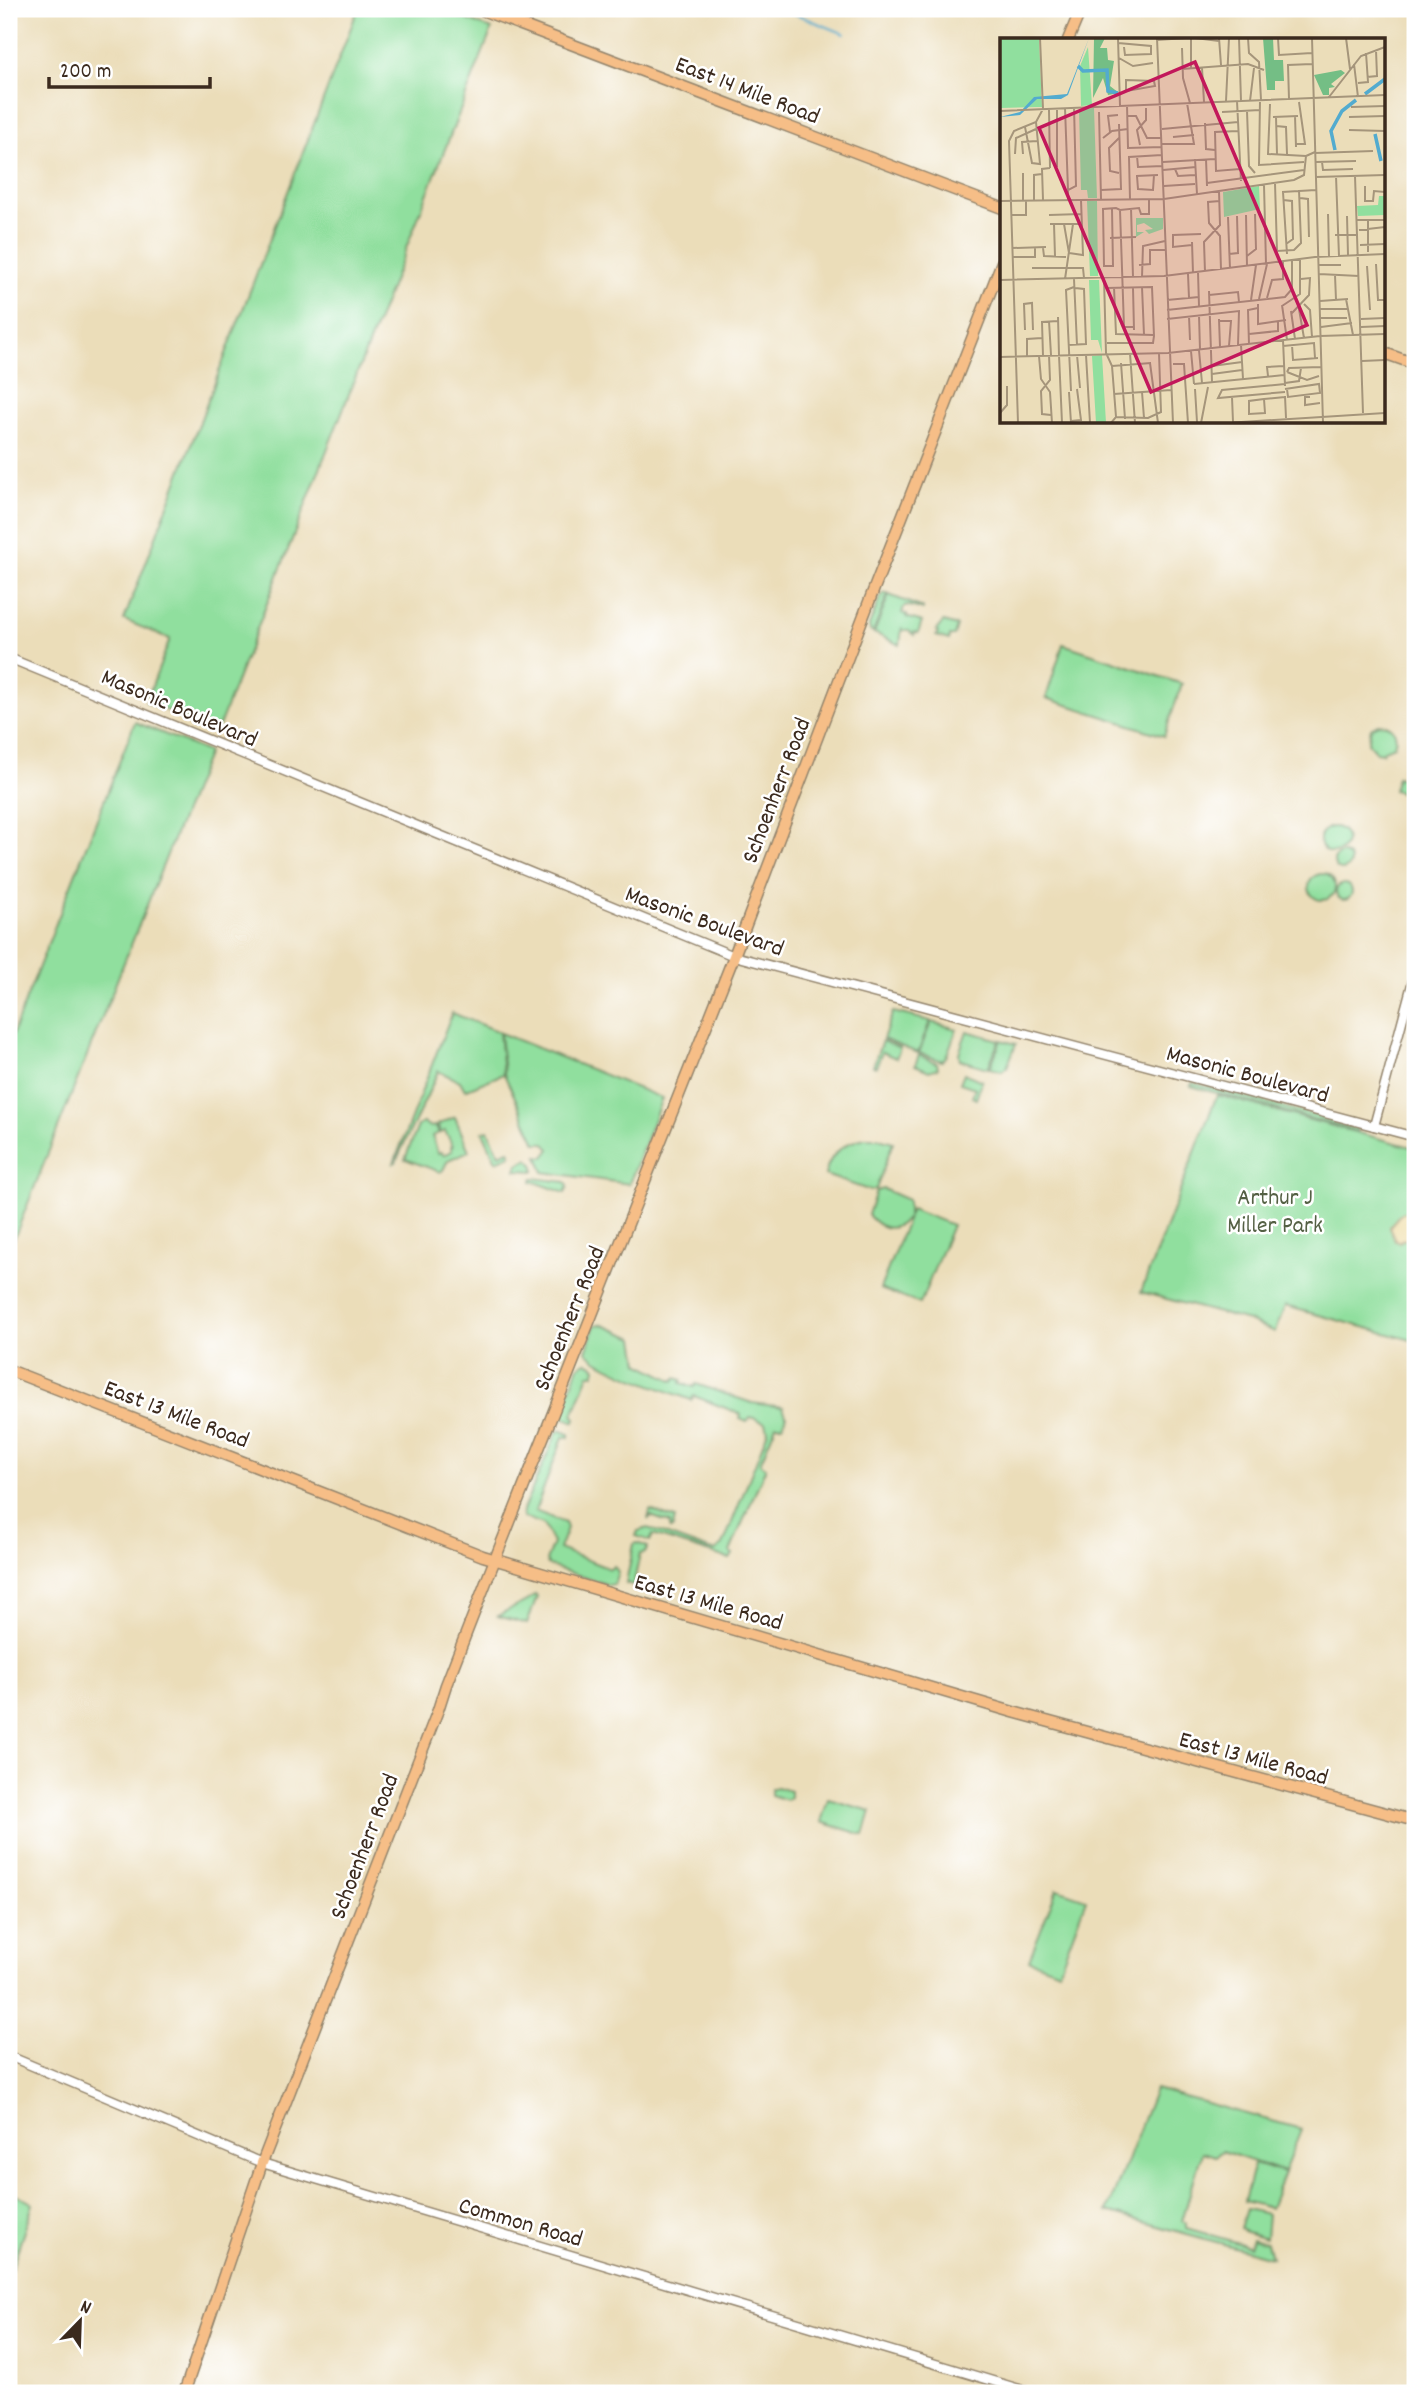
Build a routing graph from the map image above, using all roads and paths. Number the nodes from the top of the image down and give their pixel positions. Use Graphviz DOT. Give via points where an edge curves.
graph roads {
  1 [pos="479,9"];
  2 [pos="1081,9"];
  3 [pos="1069,38"];
  4 [pos="1000,207"];
  5 [pos="1000,267"];
  6 [pos="1386,353"];
  7 [pos="1415,364"];
  8 [pos="9,658"];
  9 [pos="734,956"];
  10 [pos="1415,973"];
  11 [pos="1374,1126"];
  12 [pos="1415,1137"];
  13 [pos="9,1370"];
  14 [pos="495,1559"];
  15 [pos="1415,1821"];
  16 [pos="9,2056"];
  17 [pos="262,2163"];
  18 [pos="184,2393"];
  19 [pos="1033,2393"];
  1 -- 4 [label="main road, East 14 Mile Road"];
  2 -- 3 [label="main road"];
  5 -- 9 [label="main road, Schoenherr Road"];
  6 -- 7 [label="main road"];
  8 -- 9 [label="street, Masonic Boulevard"];
  9 -- 11 [label="street, Masonic Boulevard"];
  9 -- 14 [label="main road, Schoenherr Road"];
  10 -- 11 [label="street"];
  11 -- 12 [label="street, Masonic Boulevard"];
  13 -- 14 [label="main road, East 13 Mile Road"];
  14 -- 15 [label="main road, East 13 Mile Road" via="1023,1715"];
  14 -- 17 [label="main road, Schoenherr Road"];
  16 -- 17 [label="street, Common Road"];
  17 -- 18 [label="main road, Schoenherr Road"];
  17 -- 19 [label="street, Common Road"];
}
